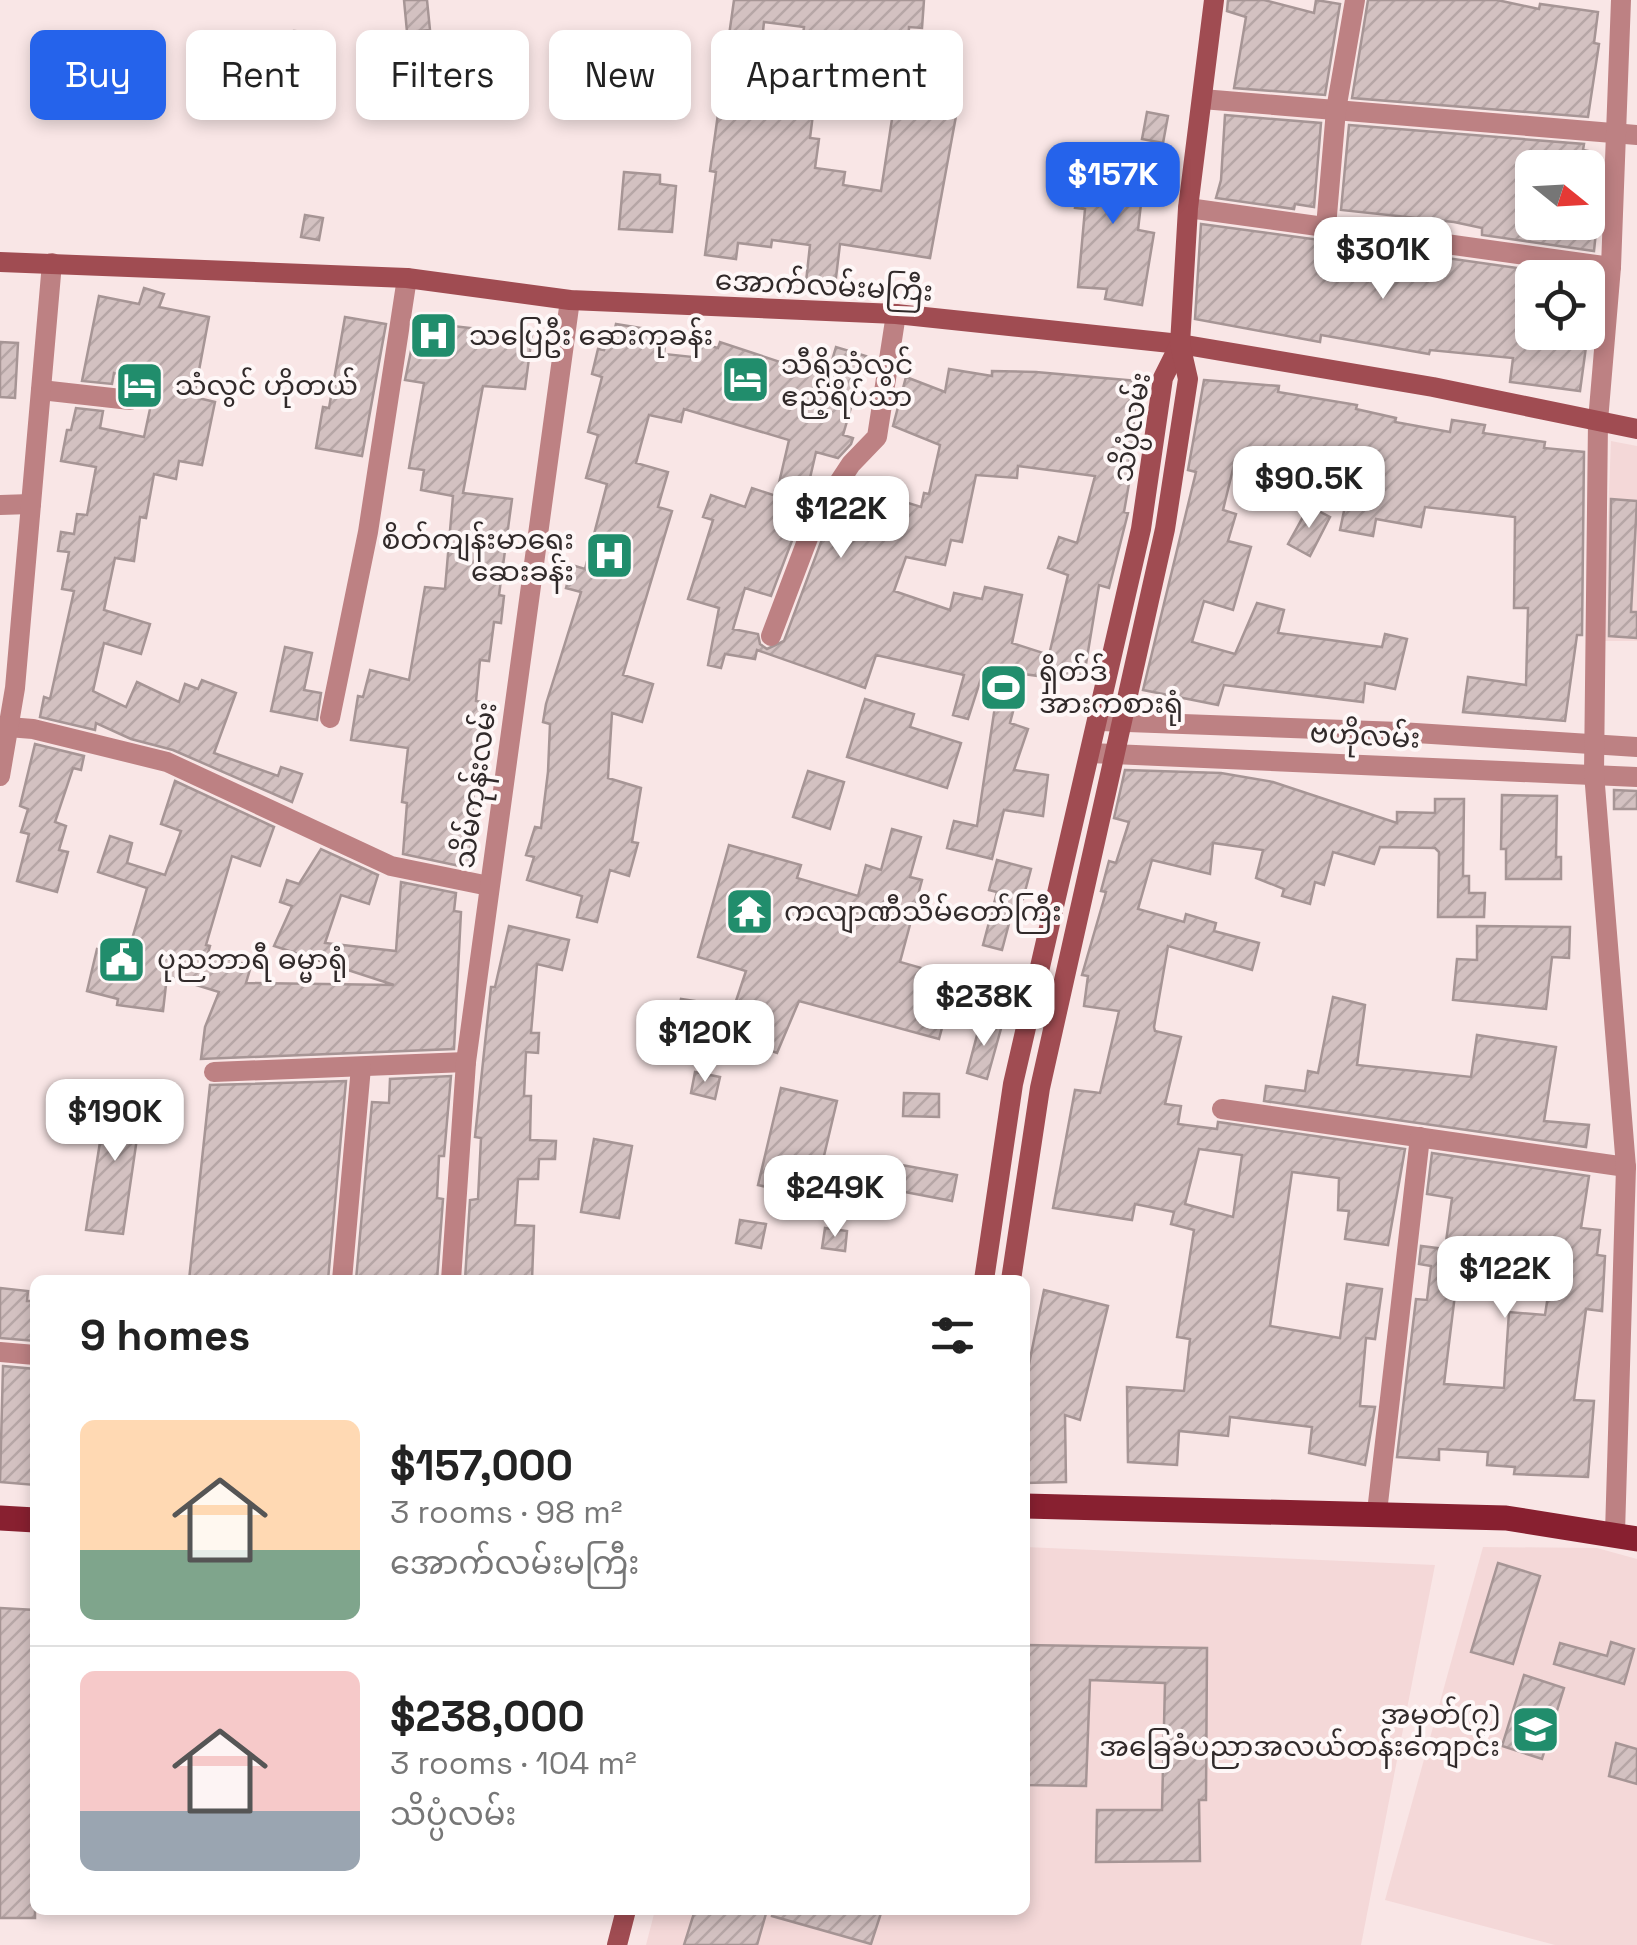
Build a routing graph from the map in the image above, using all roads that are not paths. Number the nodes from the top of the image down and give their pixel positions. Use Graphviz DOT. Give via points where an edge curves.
graph roads {
  1 [pos="1214,0"];
  2 [pos="1355,0"];
  3 [pos="1621,0"];
  4 [pos="1202,99"];
  5 [pos="1336,110"];
  6 [pos="1614,135"];
  7 [pos="1637,135"];
  8 [pos="1188,208"];
  9 [pos="1326,227"];
  10 [pos="0,262"];
  11 [pos="52,263"];
  12 [pos="1611,267"];
  13 [pos="407,278"];
  14 [pos="570,300"];
  15 [pos="896,314"];
  16 [pos="1180,344"];
  17 [pos="41,390"];
  18 [pos="130,400"];
  19 [pos="1598,421"];
  20 [pos="1637,429"];
  21 [pos="0,504"];
  22 [pos="31,504"];
  23 [pos="771,636"];
  24 [pos="330,718"];
  25 [pos="1100,721"];
  26 [pos="1125,723"];
  27 [pos="8,727"];
  28 [pos="1595,745"];
  29 [pos="1637,747"];
  30 [pos="1116,752"];
  31 [pos="1090,753"];
  32 [pos="1594,773"];
  33 [pos="0,776"];
  34 [pos="1637,776"];
  35 [pos="489,886"];
  36 [pos="466,1062"];
  37 [pos="360,1067"];
  38 [pos="214,1072"];
  39 [pos="1222,1109"];
  40 [pos="1420,1137"];
  41 [pos="1626,1167"];
  42 [pos="342,1275"];
  43 [pos="451,1275"];
  44 [pos="985,1275"];
  45 [pos="1012,1275"];
  46 [pos="0,1352"];
  47 [pos="30,1355"];
  48 [pos="1030,1506"];
  49 [pos="1377,1512"];
  50 [pos="0,1518"];
  51 [pos="30,1520"];
  52 [pos="1626,1536"];
  53 [pos="625,1915"];
  54 [pos="618,1945"];
  1 -- 4 [label="street"];
  2 -- 5 [label="street"];
  3 -- 6 [label="street"];
  4 -- 5 [label="street"];
  4 -- 8 [label="street"];
  5 -- 6 [label="street"];
  5 -- 9 [label="street"];
  6 -- 7 [label="street"];
  6 -- 12 [label="street"];
  8 -- 9 [label="street"];
  8 -- 16 [label="street"];
  9 -- 12 [label="street"];
  10 -- 11 [label="street, အောက်လမ်းမကြီး"];
  11 -- 13 [label="street, အောက်လမ်းမကြီး"];
  11 -- 17 [label="street"];
  12 -- 19 [label="street"];
  13 -- 14 [label="street, အောက်လမ်းမကြီး"];
  13 -- 24 [label="street" via="368,532"];
  14 -- 15 [label="street, အောက်လမ်းမကြီး"];
  14 -- 35 [label="street, သိမ်ကုန်းလမ်း"];
  15 -- 16 [label="street, အောက်လမ်းမကြီး"];
  15 -- 23 [label="street" via="877,438 816,517"];
  16 -- 19 [label="street, အောက်လမ်းမကြီး"];
  16 -- 25 [label="street, သိပ္ပံလမ်း" via="1163,378 1141,529"];
  16 -- 26 [label="street, သိပ္ပံလမ်း" via="1188,379"];
  17 -- 18 [label="street"];
  17 -- 22 [label="street"];
  19 -- 20 [label="street, အောက်လမ်းမကြီး"];
  19 -- 28 [label="street"];
  21 -- 22 [label="street"];
  22 -- 27 [label="street"];
  25 -- 26 [label="street, ဗဟိုလမ်း"];
  25 -- 31 [label="street, သိပ္ပံလမ်း"];
  26 -- 28 [label="street, ဗဟိုလမ်း"];
  26 -- 30 [label="street, သိပ္ပံလမ်း"];
  27 -- 33 [label="street"];
  27 -- 35 [label="street" via="167,762 391,866"];
  28 -- 29 [label="street, ဗဟိုလမ်း"];
  28 -- 32 [label="street"];
  30 -- 31 [label="street, ဗဟိုလမ်း"];
  30 -- 32 [label="street, ဗဟိုလမ်း"];
  30 -- 45 [label="street, သိပ္ပံလမ်း" via="1040,1088"];
  31 -- 44 [label="street, သိပ္ပံလမ်း" via="1013,1084"];
  32 -- 34 [label="street, ဗဟိုလမ်း"];
  32 -- 41 [label="street"];
  35 -- 36 [label="street, သိမ်ကုန်းလမ်း"];
  36 -- 37 [label="street"];
  36 -- 43 [label="street, သိမ်ကုန်းလမ်း"];
  37 -- 38 [label="street"];
  37 -- 42 [label="street"];
  39 -- 40 [label="street"];
  40 -- 41 [label="street"];
  40 -- 49 [label="street"];
  41 -- 52 [label="street"];
  46 -- 47 [label="street"];
  48 -- 49 [label="main road"];
  49 -- 52 [label="main road" via="1506,1518"];
  50 -- 51 [label="main road"];
  53 -- 54 [label="street"];
}
